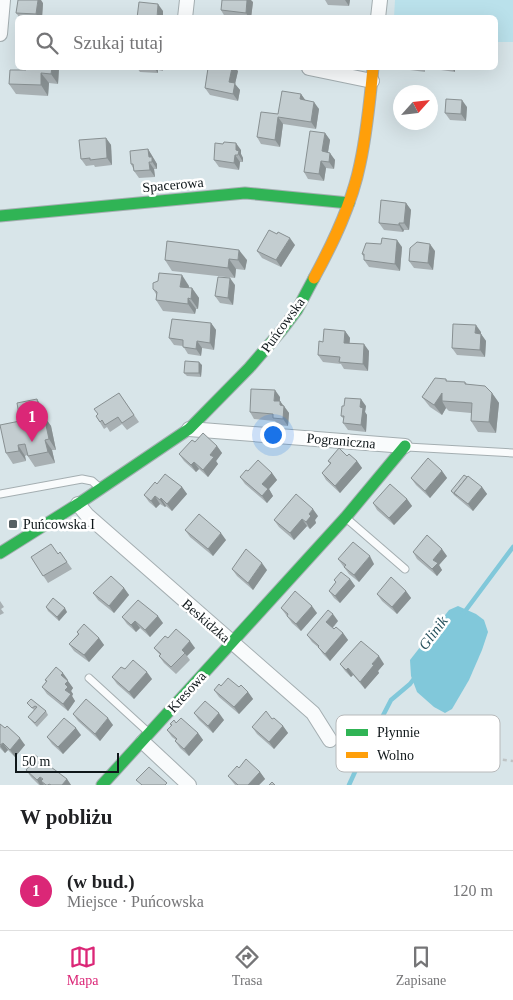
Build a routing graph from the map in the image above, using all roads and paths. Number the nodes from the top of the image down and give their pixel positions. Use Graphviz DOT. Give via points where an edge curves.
graph roads {
  1 [pos="3,0"];
  2 [pos="187,0"];
  3 [pos="380,0"];
  4 [pos="185,15"];
  5 [pos="378,15"];
  6 [pos="0,34"];
  7 [pos="330,70"];
  8 [pos="373,74"];
  9 [pos="349,203"];
  10 [pos="0,216"];
  11 [pos="189,429"];
  12 [pos="405,446"];
  13 [pos="513,453"];
  14 [pos="100,488"];
  15 [pos="0,494"];
  16 [pos="78,504"];
  17 [pos="345,518"];
  18 [pos="0,554"];
  19 [pos="404,569"];
  20 [pos="231,643"];
  21 [pos="89,678"];
  22 [pos="146,738"];
  23 [pos="330,740"];
  24 [pos="500,759"];
  25 [pos="513,761"];
  26 [pos="102,785"];
  27 [pos="189,785"];
  1 -- 6 [label="street"];
  2 -- 4 [label="street"];
  3 -- 5 [label="street"];
  7 -- 8 [label="street"];
  8 -- 9 [label="street, Puńcowska" via="360,165"];
  9 -- 10 [label="street, Spacerowa" via="245,193"];
  9 -- 11 [label="street, Puńcowska" via="327,254 296,310 249,368"];
  11 -- 12 [label="street, Pograniczna"];
  11 -- 14 [label="street, Puńcowska"];
  12 -- 13 [label="lane, Pograniczna"];
  12 -- 17 [label="street, Pograniczna"];
  14 -- 15 [label="lane" via="92,481 82,479"];
  14 -- 16 [label="street, Puńcowska"];
  16 -- 18 [label="street, Puńcowska"];
  16 -- 20 [label="street, Beskidzka"];
  17 -- 19 [label="lane"];
  17 -- 20 [label="street, Pograniczna"];
  20 -- 22 [label="street, Kresowa"];
  20 -- 23 [label="street, Beskidzka" via="313,713"];
  21 -- 22 [label="lane"];
  22 -- 26 [label="street, Kresowa"];
  22 -- 27 [label="street"];
  24 -- 25 [label="path"];
}
